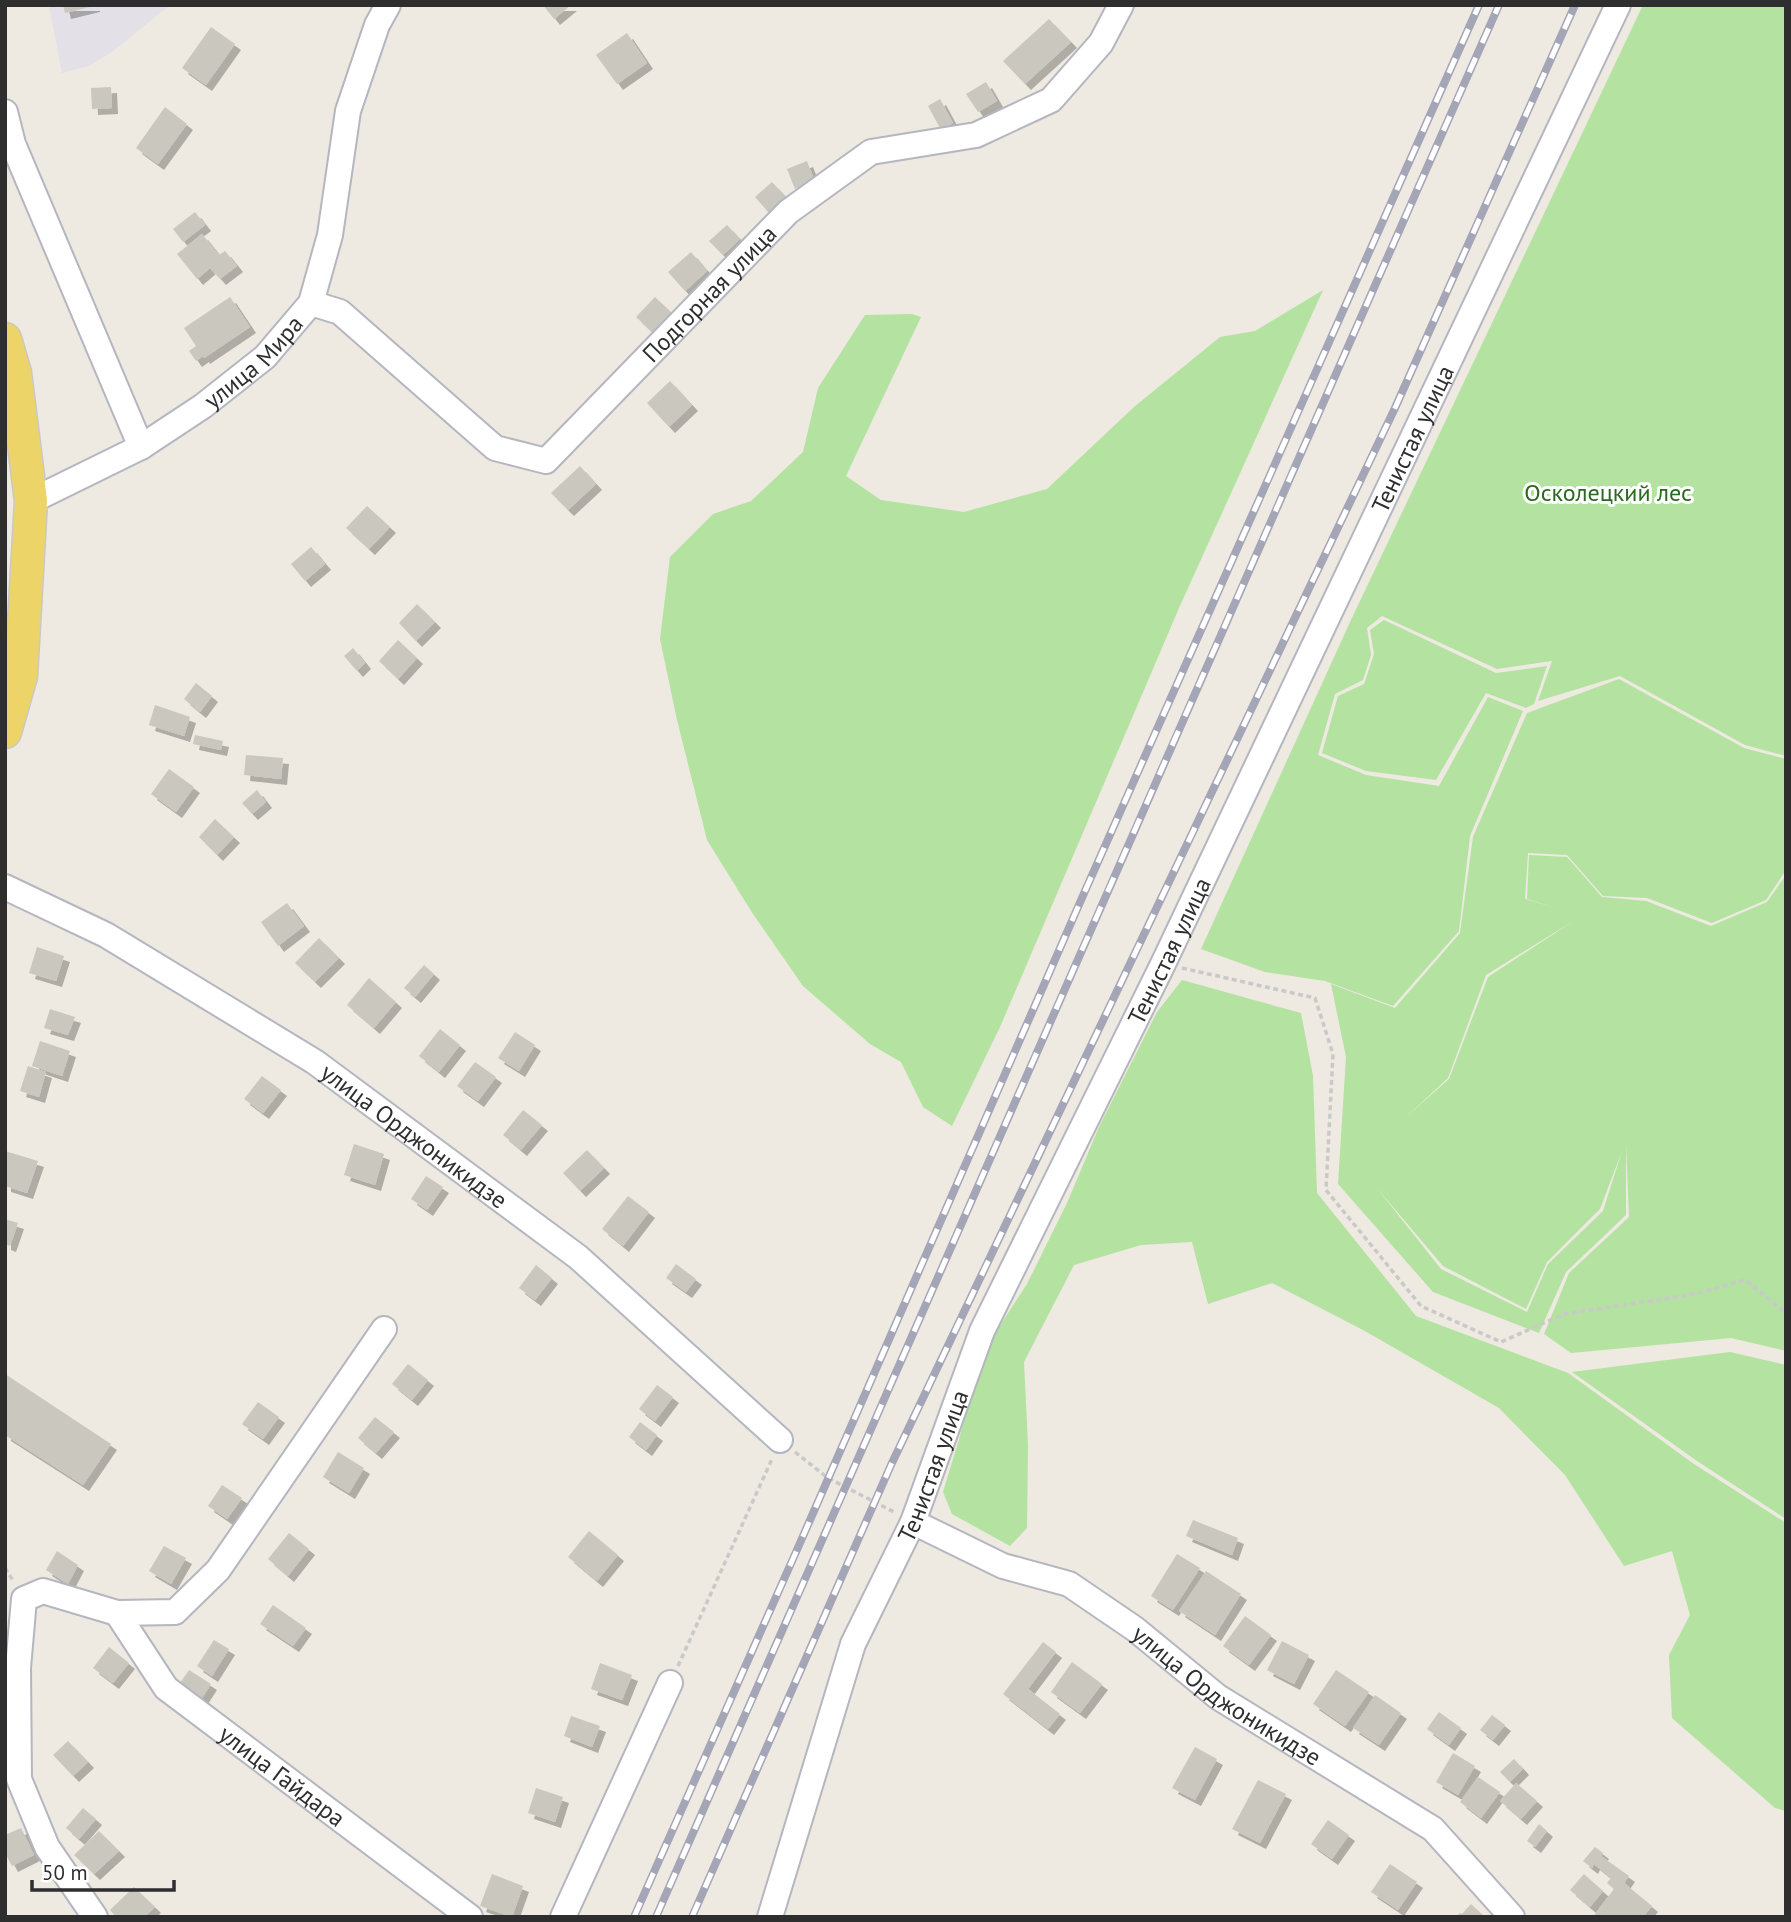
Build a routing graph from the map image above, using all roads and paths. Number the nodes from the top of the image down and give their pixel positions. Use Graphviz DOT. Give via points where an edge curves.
graph roads {
  1 [pos="388,5"];
  2 [pos="1121,5"];
  3 [pos="1618,5"];
  4 [pos="5,112"];
  5 [pos="312,303"];
  6 [pos="5,339"];
  7 [pos="141,447"];
  8 [pos="31,501"];
  9 [pos="13,672"];
  10 [pos="5,732"];
  11 [pos="5,887"];
  12 [pos="1163,964"];
  13 [pos="1786,1313"];
  14 [pos="384,1329"];
  15 [pos="780,1440"];
  16 [pos="913,1522"];
  17 [pos="117,1612"];
  18 [pos="670,1683"];
  19 [pos="95,1917"];
  20 [pos="470,1917"];
  21 [pos="563,1917"];
  22 [pos="770,1917"];
  23 [pos="1512,1917"];
  1 -- 5 [label="street, улица Мира" via="377,24 348,111 330,235"];
  2 -- 5 [label="street, Подгорная улица" via="1101,43 1051,100 976,135 871,152 788,212 546,461 495,448 340,312"];
  3 -- 12 [label="street, Тенистая улица"];
  4 -- 7 [label="street" via="13,144"];
  5 -- 7 [label="street, улица Мира" via="265,357"];
  6 -- 8 [label="main road" via="15,373"];
  7 -- 8 [label="street, улица Мира"];
  8 -- 9 [label="main road"];
  9 -- 10 [label="main road"];
  11 -- 15 [label="street, улица Орджоникидзе" via="106,934 315,1062 578,1257"];
  12 -- 13 [label="path" via="1315,998 1334,1054 1326,1190 1421,1306 1502,1342 1564,1314 1696,1294 1745,1280"];
  12 -- 16 [label="street, Тенистая улица" via="982,1331"];
  14 -- 17 [label="street" via="218,1570 175,1612"];
  15 -- 16 [label="path" via="828,1478"];
  15 -- 18 [label="path"];
  16 -- 22 [label="street, Тенистая улица" via="853,1644"];
  16 -- 23 [label="street, улица Орджоникидзе" via="1003,1566 1069,1584 1135,1629 1218,1697 1433,1829"];
  17 -- 19 [label="street" via="43,1591 24,1599 18,1668 19,1779 47,1847"];
  17 -- 20 [label="street, улица Гайдара" via="166,1688"];
  18 -- 21 [label="street"];
}
